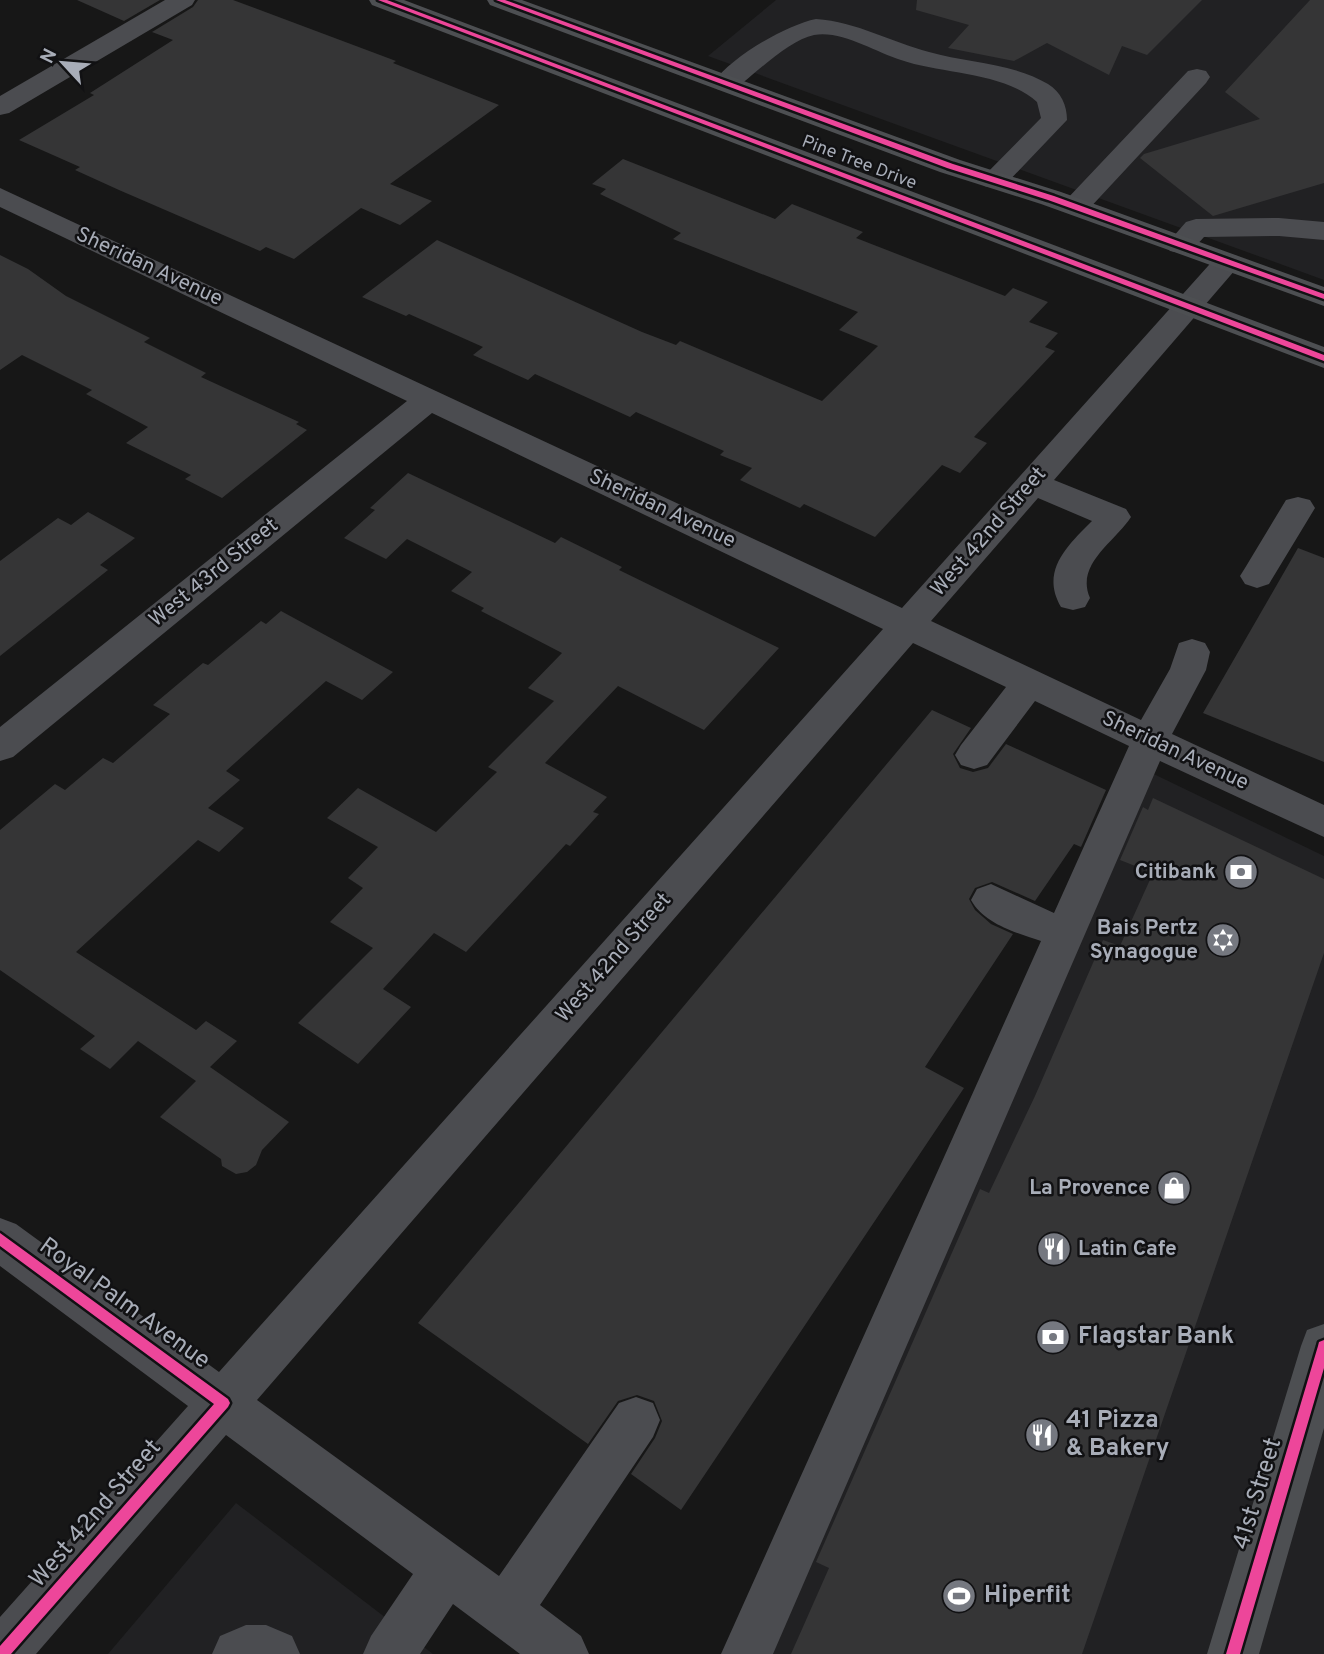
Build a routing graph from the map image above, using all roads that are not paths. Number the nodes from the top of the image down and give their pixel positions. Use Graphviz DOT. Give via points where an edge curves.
graph roads {
  1 [pos="183,0"];
  2 [pos="381,0"];
  3 [pos="499,0"];
  4 [pos="1197,76"];
  5 [pos="726,83"];
  6 [pos="0,107"];
  7 [pos="994,180"];
  8 [pos="0,196"];
  9 [pos="1076,206"];
  10 [pos="1324,231"];
  11 [pos="1180,244"];
  12 [pos="1227,261"];
  13 [pos="1324,297"];
  14 [pos="1187,306"];
  15 [pos="1324,358"];
  16 [pos="428,400"];
  17 [pos="1032,483"];
  18 [pos="1298,508"];
  19 [pos="1257,576"];
  20 [pos="1073,598"];
  21 [pos="907,626"];
  22 [pos="1192,652"];
  23 [pos="1029,683"];
  24 [pos="1150,740"];
  25 [pos="0,747"];
  26 [pos="974,755"];
  27 [pos="1324,822"];
  28 [pos="991,900"];
  29 [pos="1065,933"];
  30 [pos="0,1239"];
  31 [pos="1324,1346"];
  32 [pos="223,1403"];
  33 [pos="636,1420"];
  34 [pos="448,1568"];
  35 [pos="506,1611"];
  36 [pos="2,1654"];
  37 [pos="238,1654"];
  38 [pos="274,1654"];
  39 [pos="389,1654"];
  40 [pos="563,1654"];
  41 [pos="747,1654"];
  42 [pos="1233,1654"];
  1 -- 6 [label="street"];
  2 -- 14 [label="main road, Pine Tree Drive"];
  3 -- 5 [label="main road, Pine Tree Drive"];
  4 -- 9 [label="street"];
  5 -- 7 [label="main road, Pine Tree Drive"];
  5 -- 7 [label="street" via="796,32 815,27 1034,87 1049,97 1055,108 1054,120"];
  7 -- 9 [label="main road, Pine Tree Drive"];
  8 -- 16 [label="street, Sheridan Avenue"];
  9 -- 11 [label="main road, Pine Tree Drive"];
  10 -- 11 [label="street" via="1196,228"];
  11 -- 12 [label="main road, Pine Tree Drive"];
  12 -- 13 [label="main road, Pine Tree Drive"];
  12 -- 14 [label="street, West 42nd Street"];
  14 -- 15 [label="main road, Pine Tree Drive"];
  14 -- 17 [label="street, West 42nd Street"];
  16 -- 21 [label="street, Sheridan Avenue"];
  16 -- 25 [label="street, West 43rd Street"];
  17 -- 20 [label="street" via="1114,517 1070,571 1066,584"];
  17 -- 21 [label="street, West 42nd Street"];
  18 -- 19 [label="street"];
  21 -- 23 [label="street, Sheridan Avenue"];
  21 -- 32 [label="street, West 42nd Street"];
  22 -- 24 [label="street" via="1188,670"];
  23 -- 24 [label="street, Sheridan Avenue"];
  23 -- 26 [label="street"];
  24 -- 27 [label="street, Sheridan Avenue"];
  24 -- 29 [label="street"];
  28 -- 29 [label="street" via="1024,919"];
  29 -- 41 [label="street"];
  30 -- 32 [label="street, Royal Palm Avenue"];
  31 -- 42 [label="main road, 41st Street"];
  32 -- 34 [label="street, Royal Palm Avenue"];
  32 -- 36 [label="street, West 42nd Street"];
  33 -- 35 [label="street"];
  34 -- 35 [label="street, Royal Palm Avenue"];
  34 -- 39 [label="street"];
  35 -- 40 [label="street, Royal Palm Avenue"];
  37 -- 38 [label="street" via="244,1650"];
}
